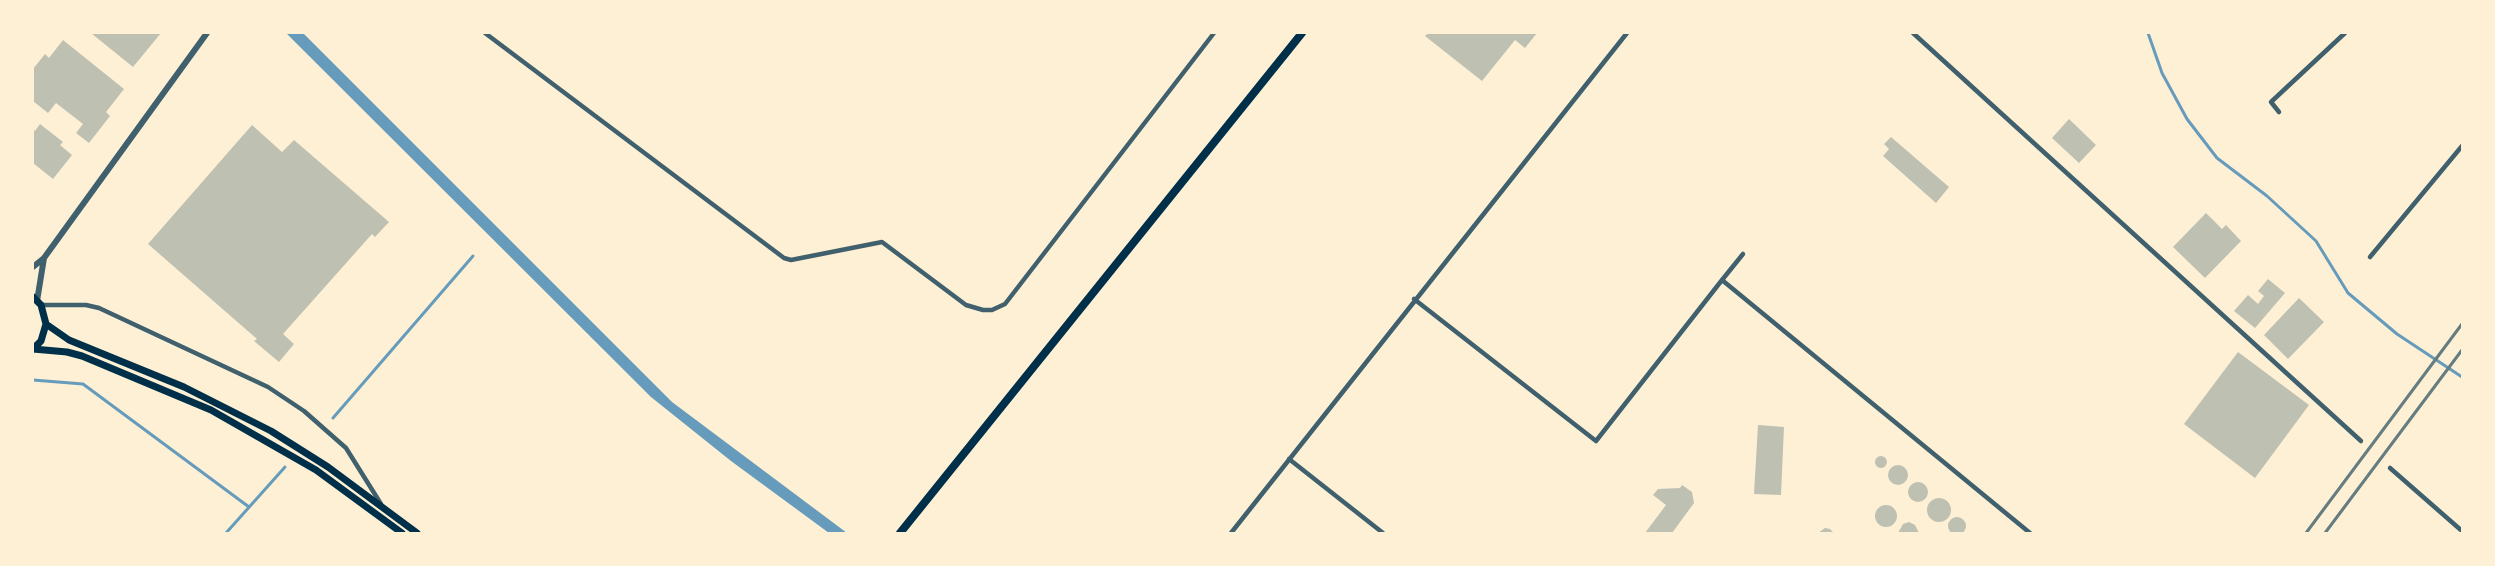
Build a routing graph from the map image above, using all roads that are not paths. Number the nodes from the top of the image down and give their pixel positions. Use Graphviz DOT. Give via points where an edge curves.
graph roads {
  1 [pos="207,33"];
  2 [pos="485,33"];
  3 [pos="1214,33"];
  4 [pos="1302,33"];
  5 [pos="1627,33"];
  6 [pos="1913,33"];
  7 [pos="2345,33"];
  8 [pos="2279,112"];
  9 [pos="2462,146"];
  10 [pos="1743,254"];
  11 [pos="2370,257"];
  12 [pos="44,258"];
  13 [pos="33,267"];
  14 [pos="1722,280"];
  15 [pos="1414,299"];
  16 [pos="37,301"];
  17 [pos="46,324"];
  18 [pos="33,349"];
  19 [pos="2361,441"];
  20 [pos="1290,459"];
  21 [pos="2390,468"];
  22 [pos="381,504"];
  23 [pos="2462,531"];
  24 [pos="402,533"];
  25 [pos="417,533"];
  26 [pos="900,533"];
  27 [pos="1231,533"];
  28 [pos="1383,533"];
  29 [pos="2030,533"];
  1 -- 12 [label="street"];
  2 -- 3 [label="street" via="784,258 791,260 882,242 966,305 992,310 1011,297"];
  4 -- 26 [label="highway"];
  5 -- 15 [label="street"];
  6 -- 19 [label="street"];
  7 -- 8 [label="street" via="2271,102"];
  9 -- 11 [label="street"];
  10 -- 14 [label="street"];
  12 -- 13 [label="street"];
  12 -- 16 [label="street"];
  14 -- 15 [label="street" via="1596,441"];
  14 -- 29 [label="street"];
  15 -- 20 [label="street"];
  16 -- 17 [label="main road"];
  16 -- 22 [label="street" via="99,308 268,387 304,411 346,448"];
  17 -- 18 [label="main road" via="44,336"];
  17 -- 22 [label="main road" via="69,340 184,387 263,427"];
  18 -- 24 [label="main road" via="81,356 211,410 316,470"];
  20 -- 27 [label="street"];
  20 -- 28 [label="street"];
  21 -- 23 [label="street"];
  22 -- 25 [label="main road"];
}
